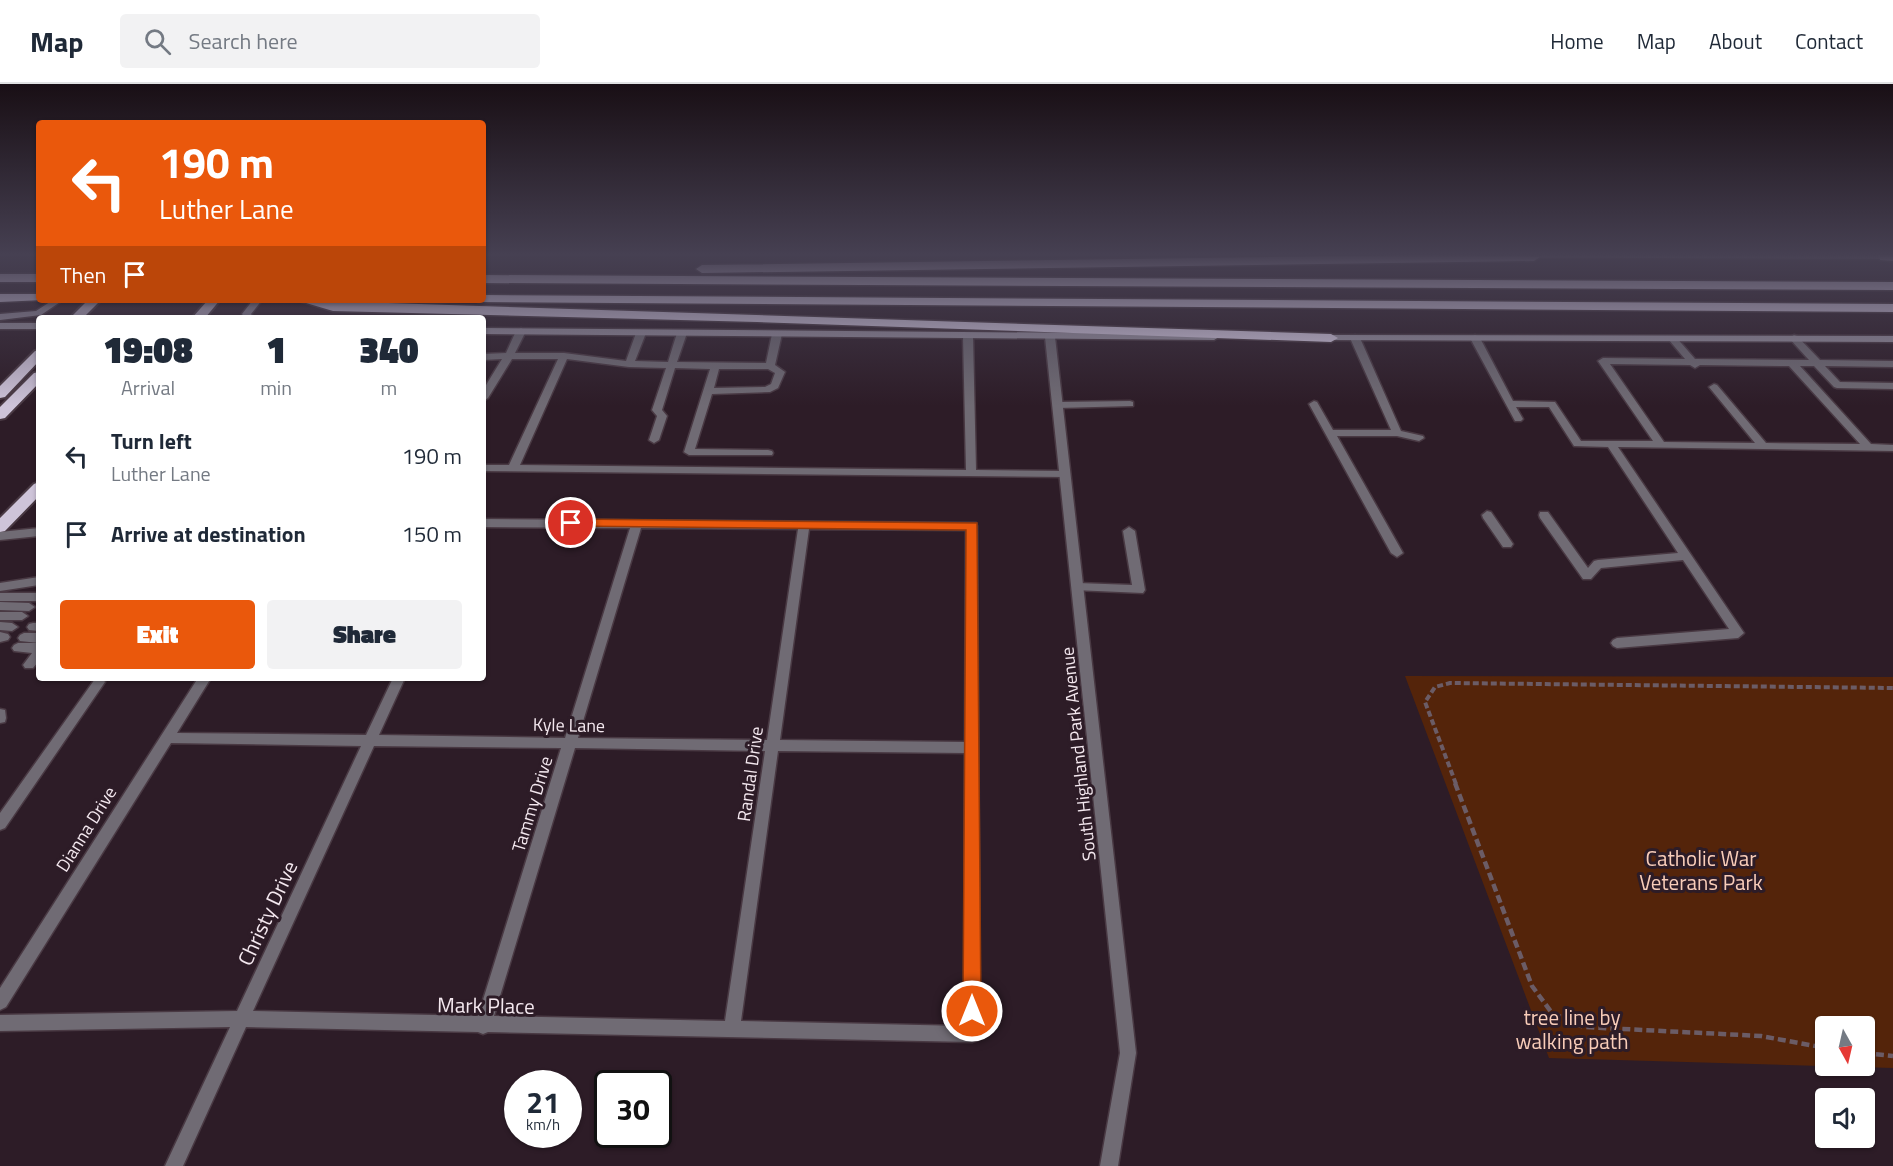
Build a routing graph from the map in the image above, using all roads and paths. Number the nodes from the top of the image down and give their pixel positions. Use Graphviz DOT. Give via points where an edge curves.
graph roads {
  1 [pos="50,305"];
  2 [pos="327,305"];
  3 [pos="1500,305"];
  4 [pos="1893,308"];
  5 [pos="0,317"];
  6 [pos="0,326"];
  7 [pos="36,326"];
  8 [pos="486,331"];
  9 [pos="521,331"];
  10 [pos="641,333"];
  11 [pos="682,333"];
  12 [pos="777,334"];
  13 [pos="968,337"];
  14 [pos="1050,337"];
  15 [pos="1331,338"];
  16 [pos="1355,338"];
  17 [pos="1475,338"];
  18 [pos="1672,338"];
  19 [pos="1794,338"];
  20 [pos="1893,339"];
  21 [pos="509,356"];
  22 [pos="564,356"];
  23 [pos="36,357"];
  24 [pos="486,357"];
  25 [pos="1792,363"];
  26 [pos="1818,363"];
  27 [pos="629,364"];
  28 [pos="1893,364"];
  29 [pos="672,365"];
  30 [pos="715,366"];
  31 [pos="770,366"];
  32 [pos="1696,366"];
  33 [pos="36,379"];
  34 [pos="1893,386"];
  35 [pos="1714,387"];
  36 [pos="708,391"];
  37 [pos="486,393"];
  38 [pos="0,394"];
  39 [pos="1130,404"];
  40 [pos="1314,404"];
  41 [pos="1510,404"];
  42 [pos="1058,405"];
  43 [pos="0,415"];
  44 [pos="1518,419"];
  45 [pos="1331,433"];
  46 [pos="1397,433"];
  47 [pos="1419,438"];
  48 [pos="654,440"];
  49 [pos="1611,444"];
  50 [pos="1661,445"];
  51 [pos="1763,446"];
  52 [pos="1869,448"];
  53 [pos="1893,448"];
  54 [pos="768,453"];
  55 [pos="486,468"];
  56 [pos="513,468"];
  57 [pos="971,472"];
  58 [pos="1065,474"];
  59 [pos="36,490"];
  60 [pos="1487,515"];
  61 [pos="1544,515"];
  62 [pos="486,523"];
  63 [pos="637,524"];
  64 [pos="804,525"];
  65 [pos="0,527"];
  66 [pos="1129,531"];
  67 [pos="36,532"];
  68 [pos="0,536"];
  69 [pos="1507,544"];
  70 [pos="1396,553"];
  71 [pos="1686,556"];
  72 [pos="36,581"];
  73 [pos="0,587"];
  74 [pos="1078,587"];
  75 [pos="0,597"];
  76 [pos="0,606"];
  77 [pos="29,607"];
  78 [pos="0,616"];
  79 [pos="36,632"];
  80 [pos="1617,643"];
  81 [pos="36,649"];
  82 [pos="36,655"];
  83 [pos="30,665"];
  84 [pos="203,681"];
  85 [pos="398,681"];
  86 [pos="99,682"];
  87 [pos="1893,688"];
  88 [pos="166,738"];
  89 [pos="370,741"];
  90 [pos="569,743"];
  91 [pos="772,746"];
  92 [pos="972,748"];
  93 [pos="0,824"];
  94 [pos="0,1002"];
  95 [pos="241,1019"];
  96 [pos="0,1023"];
  97 [pos="483,1026"];
  98 [pos="732,1028"];
  99 [pos="1815,1046"];
  100 [pos="1875,1054"];
  101 [pos="1893,1056"];
  102 [pos="174,1166"];
  103 [pos="1109,1166"];
  1 -- 5 [label="main road" via="38,313"];
  2 -- 15 [label="highway"];
  3 -- 4 [label="highway"];
  6 -- 7 [label="main road"];
  8 -- 9 [label="main road"];
  9 -- 10 [label="main road"];
  9 -- 21 [label="street"];
  10 -- 11 [label="main road"];
  10 -- 27 [label="street"];
  11 -- 12 [label="main road"];
  11 -- 29 [label="street"];
  12 -- 13 [label="main road"];
  12 -- 31 [label="street"];
  13 -- 14 [label="main road"];
  13 -- 57 [label="street"];
  14 -- 15 [label="main road"];
  14 -- 42 [label="street, South Highland Park Avenue"];
  15 -- 16 [label="main road"];
  16 -- 17 [label="main road"];
  16 -- 46 [label="street"];
  17 -- 18 [label="main road"];
  17 -- 41 [label="street"];
  18 -- 19 [label="main road"];
  18 -- 32 [label="street"];
  19 -- 20 [label="main road"];
  19 -- 26 [label="street"];
  21 -- 22 [label="street"];
  21 -- 24 [label="street"];
  21 -- 37 [label="street"];
  22 -- 27 [label="street"];
  22 -- 56 [label="street"];
  23 -- 38 [label="highway"];
  25 -- 26 [label="street"];
  25 -- 32 [label="street"];
  25 -- 52 [label="street"];
  26 -- 28 [label="street"];
  26 -- 34 [label="street" via="1837,385"];
  27 -- 29 [label="street"];
  29 -- 30 [label="street"];
  29 -- 48 [label="street" via="657,410 662,416"];
  30 -- 31 [label="street"];
  30 -- 36 [label="street"];
  31 -- 36 [label="street" via="780,372 775,386 767,390"];
  32 -- 50 [label="street" via="1603,361"];
  33 -- 43 [label="highway"];
  35 -- 51 [label="street"];
  36 -- 54 [label="street" via="689,452"];
  39 -- 42 [label="street"];
  40 -- 45 [label="street"];
  41 -- 44 [label="street"];
  41 -- 49 [label="street" via="1552,404 1578,444"];
  42 -- 58 [label="street, South Highland Park Avenue"];
  45 -- 46 [label="street"];
  45 -- 70 [label="street"];
  46 -- 47 [label="street"];
  49 -- 50 [label="street"];
  49 -- 71 [label="street"];
  50 -- 51 [label="street"];
  51 -- 52 [label="street"];
  52 -- 53 [label="street"];
  55 -- 56 [label="street"];
  56 -- 57 [label="street"];
  57 -- 58 [label="street"];
  58 -- 74 [label="street, South Highland Park Avenue"];
  59 -- 65 [label="highway"];
  60 -- 69 [label="street"];
  61 -- 71 [label="street" via="1587,576 1598,564"];
  62 -- 63 [label="street"];
  63 -- 64 [label="street"];
  63 -- 90 [label="street, Tammy Drive"];
  64 -- 91 [label="street, Randal Drive"];
  64 -- 92 [label="street" via="972,526"];
  66 -- 74 [label="street" via="1139,590"];
  67 -- 68 [label="street"];
  71 -- 80 [label="street" via="1738,633"];
  72 -- 73 [label="street"];
  74 -- 103 [label="street, South Highland Park Avenue" via="1128,1053"];
  75 -- 77 [label="street"];
  76 -- 77 [label="street"];
  77 -- 78 [label="street"];
  79 -- 81 [label="street" via="21,643"];
  82 -- 83 [label="street"];
  84 -- 88 [label="street, Dianna Drive"];
  85 -- 89 [label="street, Christy Drive"];
  86 -- 93 [label="street"];
  87 -- 99 [label="path" via="1450,683 1435,687 1425,702 1532,986 1541,1005 1551,1014 1584,1027 1761,1036"];
  88 -- 89 [label="street, Kyle Lane"];
  88 -- 94 [label="street, Dianna Drive"];
  89 -- 90 [label="street, Kyle Lane"];
  89 -- 95 [label="street, Christy Drive"];
  90 -- 91 [label="street, Kyle Lane"];
  90 -- 97 [label="street, Tammy Drive"];
  91 -- 92 [label="street, Kyle Lane"];
  91 -- 98 [label="street, Randal Drive"];
  92 -- 98 [label="street, Mark Place" via="972,1034"];
  95 -- 96 [label="street, Mark Place"];
  95 -- 97 [label="street, Mark Place"];
  95 -- 102 [label="street, Christy Drive"];
  97 -- 98 [label="street, Mark Place"];
  100 -- 101 [label="path"];
}
